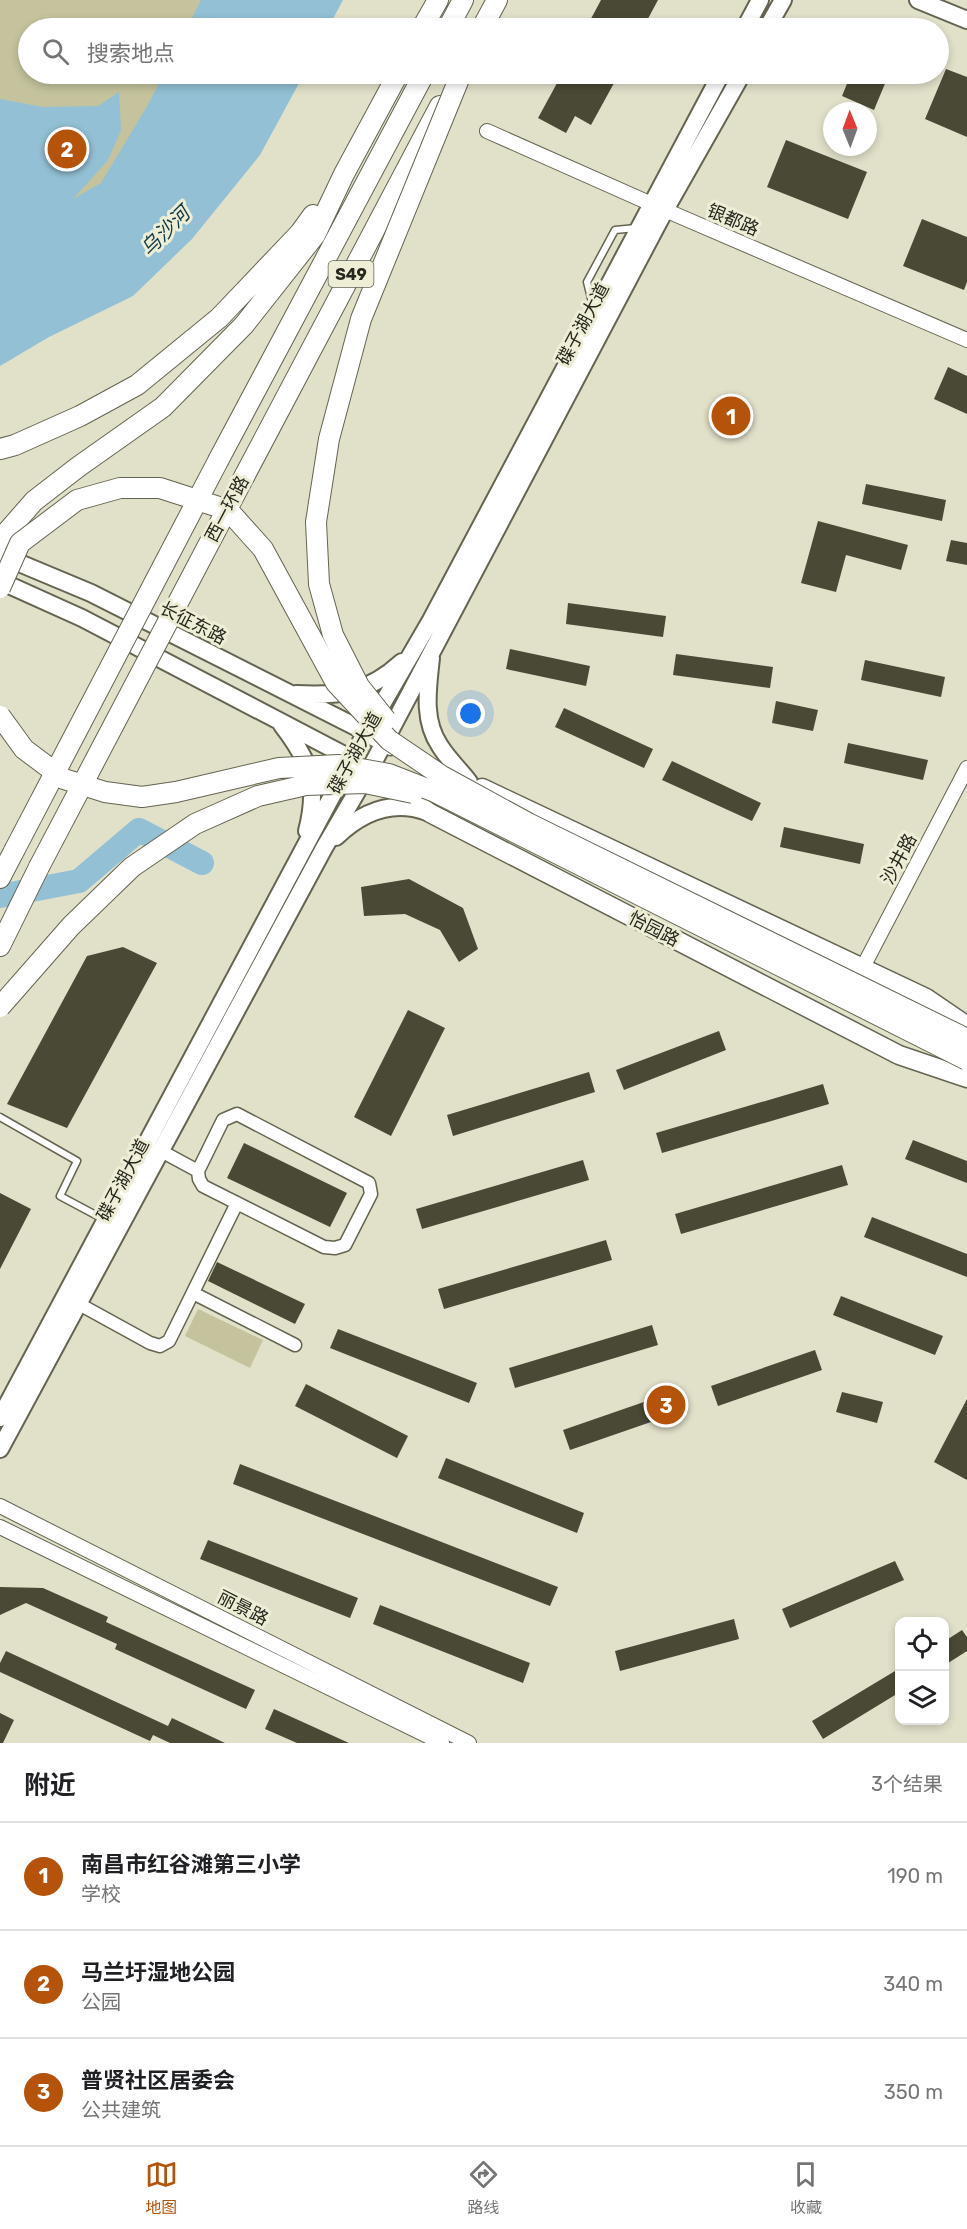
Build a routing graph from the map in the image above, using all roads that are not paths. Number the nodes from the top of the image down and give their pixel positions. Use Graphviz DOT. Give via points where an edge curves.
graph roads {
  1 [pos="438,0"];
  2 [pos="463,0"];
  3 [pos="497,0"];
  4 [pos="760,0"];
  5 [pos="783,0"];
  6 [pos="918,0"];
  7 [pos="428,18"];
  8 [pos="453,18"];
  9 [pos="487,18"];
  10 [pos="750,18"];
  11 [pos="773,18"];
  12 [pos="967,20"];
  13 [pos="393,84"];
  14 [pos="419,84"];
  15 [pos="454,84"];
  16 [pos="455,84"];
  17 [pos="716,84"];
  18 [pos="736,84"];
  19 [pos="486,131"];
  20 [pos="344,174"];
  21 [pos="658,207"];
  22 [pos="967,340"];
  23 [pos="0,449"];
  24 [pos="0,540"];
  25 [pos="0,555"];
  26 [pos="0,581"];
  27 [pos="0,588"];
  28 [pos="431,651"];
  29 [pos="412,653"];
  30 [pos="290,693"];
  31 [pos="0,716"];
  32 [pos="277,719"];
  33 [pos="366,732"];
  34 [pos="384,742"];
  35 [pos="352,759"];
  36 [pos="967,768"];
  37 [pos="369,771"];
  38 [pos="470,782"];
  39 [pos="430,813"];
  40 [pos="528,824"];
  41 [pos="508,829"];
  42 [pos="324,848"];
  43 [pos="300,858"];
  44 [pos="0,878"];
  45 [pos="0,946"];
  46 [pos="863,967"];
  47 [pos="0,1007"];
  48 [pos="967,1026"];
  49 [pos="967,1039"];
  50 [pos="967,1060"];
  51 [pos="967,1078"];
  52 [pos="0,1117"];
  53 [pos="161,1151"];
  54 [pos="198,1171"];
  55 [pos="237,1203"];
  56 [pos="106,1221"];
  57 [pos="193,1293"];
  58 [pos="79,1304"];
  59 [pos="295,1345"];
  60 [pos="0,1418"];
  61 [pos="0,1449"];
  62 [pos="0,1506"];
  63 [pos="0,1527"];
  64 [pos="442,1743"];
  65 [pos="469,1743"];
  1 -- 7 [label="highway"];
  2 -- 8 [label="highway"];
  3 -- 9 [label="highway"];
  4 -- 10 [label="main road"];
  5 -- 11 [label="main road"];
  6 -- 12 [label="main road"];
  13 -- 20 [label="highway"];
  14 -- 44 [label="highway, 西一环路 / S49, bridge"];
  15 -- 45 [label="highway, 西一环路 / S49, bridge" via="222,517"];
  16 -- 40 [label="highway, bridge" via="361,319 329,439 321,486 316,522 319,584 333,635 359,686 396,732"];
  17 -- 21 [label="main road, 碟子湖大道"];
  18 -- 21 [label="main road, 碟子湖大道"];
  19 -- 21 [label="street, 银都路"];
  20 -- 23 [label="highway" via="300,233 219,318 137,385 80,416"];
  20 -- 24 [label="highway" via="315,236 244,325 163,407 34,501"];
  21 -- 22 [label="street, 银都路"];
  21 -- 28 [label="main road, 碟子湖大道"];
  21 -- 29 [label="main road, 碟子湖大道" via="639,228"];
  25 -- 30 [label="main road, 长征东路" via="91,593"];
  26 -- 32 [label="main road" via="82,618"];
  27 -- 40 [label="highway, bridge" via="20,543 76,500 120,488 160,488 228,510 262,549 336,683 389,740 442,776"];
  28 -- 34 [label="main road, 碟子湖大道"];
  28 -- 38 [label="main road" via="429,722 438,744"];
  29 -- 30 [label="main road" via="392,671 353,692"];
  29 -- 33 [label="main road, 碟子湖大道"];
  30 -- 33 [label="main road, 长征东路"];
  31 -- 41 [label="highway, bridge" via="24,749 64,779 105,792 142,797 279,768 339,765 389,774"];
  32 -- 35 [label="main road"];
  32 -- 43 [label="main road" via="310,770 313,802"];
  33 -- 34 [label="main road"];
  33 -- 35 [label="main road, 碟子湖大道"];
  34 -- 37 [label="main road, 碟子湖大道"];
  34 -- 38 [label="main road"];
  35 -- 37 [label="main road, 怡园路"];
  35 -- 43 [label="main road, 碟子湖大道"];
  36 -- 46 [label="street, 沙井路"];
  37 -- 39 [label="main road, 怡园路"];
  37 -- 42 [label="main road, 碟子湖大道"];
  38 -- 46 [label="main road"];
  39 -- 42 [label="main road" via="398,805 377,811 348,825"];
  39 -- 51 [label="main road, 怡园路" via="899,1055"];
  40 -- 49 [label="highway, bridge"];
  41 -- 47 [label="highway, bridge" via="426,796 365,783 306,785 258,796 195,824 132,867 71,926"];
  41 -- 50 [label="highway, bridge"];
  42 -- 53 [label="main road, 碟子湖大道"];
  43 -- 56 [label="main road, 碟子湖大道"];
  46 -- 48 [label="main road" via="926,998"];
  52 -- 56 [label="lane" via="77,1161 60,1196"];
  53 -- 54 [label="street"];
  53 -- 58 [label="main road, 碟子湖大道"];
  54 -- 55 [label="street" via="203,1186"];
  54 -- 55 [label="street" via="223,1120 237,1114 369,1183 371,1194 345,1245 335,1248 324,1247"];
  55 -- 57 [label="street"];
  56 -- 60 [label="main road, 碟子湖大道"];
  57 -- 58 [label="street" via="169,1341 160,1346"];
  57 -- 59 [label="street"];
  58 -- 61 [label="main road, 碟子湖大道"];
  62 -- 65 [label="street, 丽景路"];
  63 -- 64 [label="street, 丽景路"];
}
